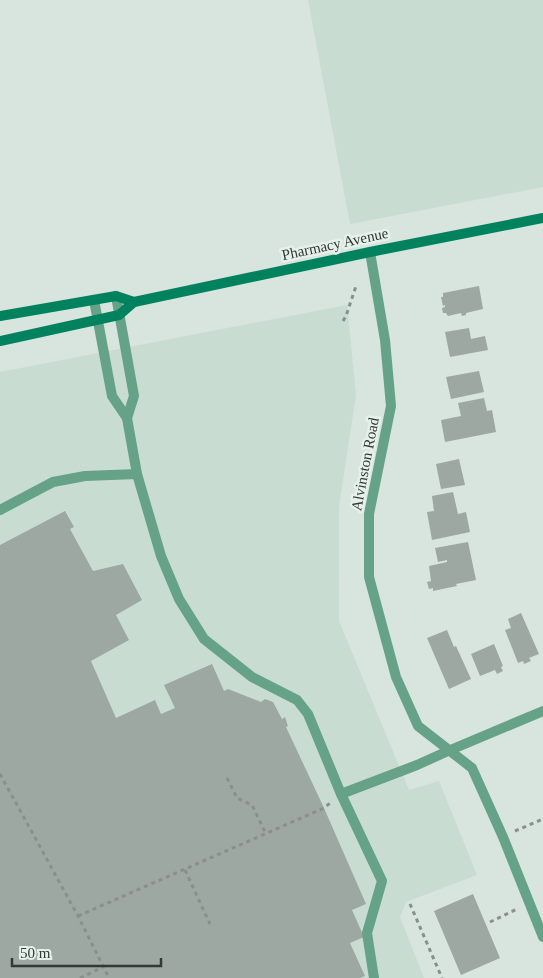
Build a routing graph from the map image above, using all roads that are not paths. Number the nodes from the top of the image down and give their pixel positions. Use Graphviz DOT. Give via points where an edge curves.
graph roads {
  1 [pos="543,218"];
  2 [pos="370,252"];
  3 [pos="116,296"];
  4 [pos="94,300"];
  5 [pos="134,302"];
  6 [pos="119,315"];
  7 [pos="0,316"];
  8 [pos="98,320"];
  9 [pos="0,341"];
  10 [pos="127,418"];
  11 [pos="137,474"];
  12 [pos="0,510"];
  13 [pos="543,711"];
  14 [pos="448,751"];
  15 [pos="341,794"];
  16 [pos="543,937"];
  17 [pos="374,978"];
  1 -- 2 [label="street, Pharmacy Avenue"];
  2 -- 5 [label="street, Pharmacy Avenue"];
  2 -- 14 [label="street, Alvinston Road" via="385,340 391,406 369,514 369,577 396,677 418,726"];
  3 -- 4 [label="street"];
  3 -- 5 [label="street"];
  3 -- 6 [label="street"];
  4 -- 7 [label="street"];
  4 -- 8 [label="street"];
  5 -- 6 [label="street, Pharmacy Avenue"];
  6 -- 8 [label="street, Pharmacy Avenue"];
  6 -- 10 [label="street" via="134,396"];
  8 -- 9 [label="street, Pharmacy Avenue"];
  8 -- 10 [label="street" via="112,396"];
  10 -- 11 [label="street"];
  11 -- 12 [label="street" via="84,476 54,482"];
  11 -- 15 [label="street" via="161,556 179,599 204,639 252,676 298,700 308,714"];
  13 -- 14 [label="street"];
  14 -- 15 [label="street"];
  14 -- 16 [label="street, Alvinston Road" via="472,768"];
  15 -- 17 [label="street" via="382,881 367,933"];
}
